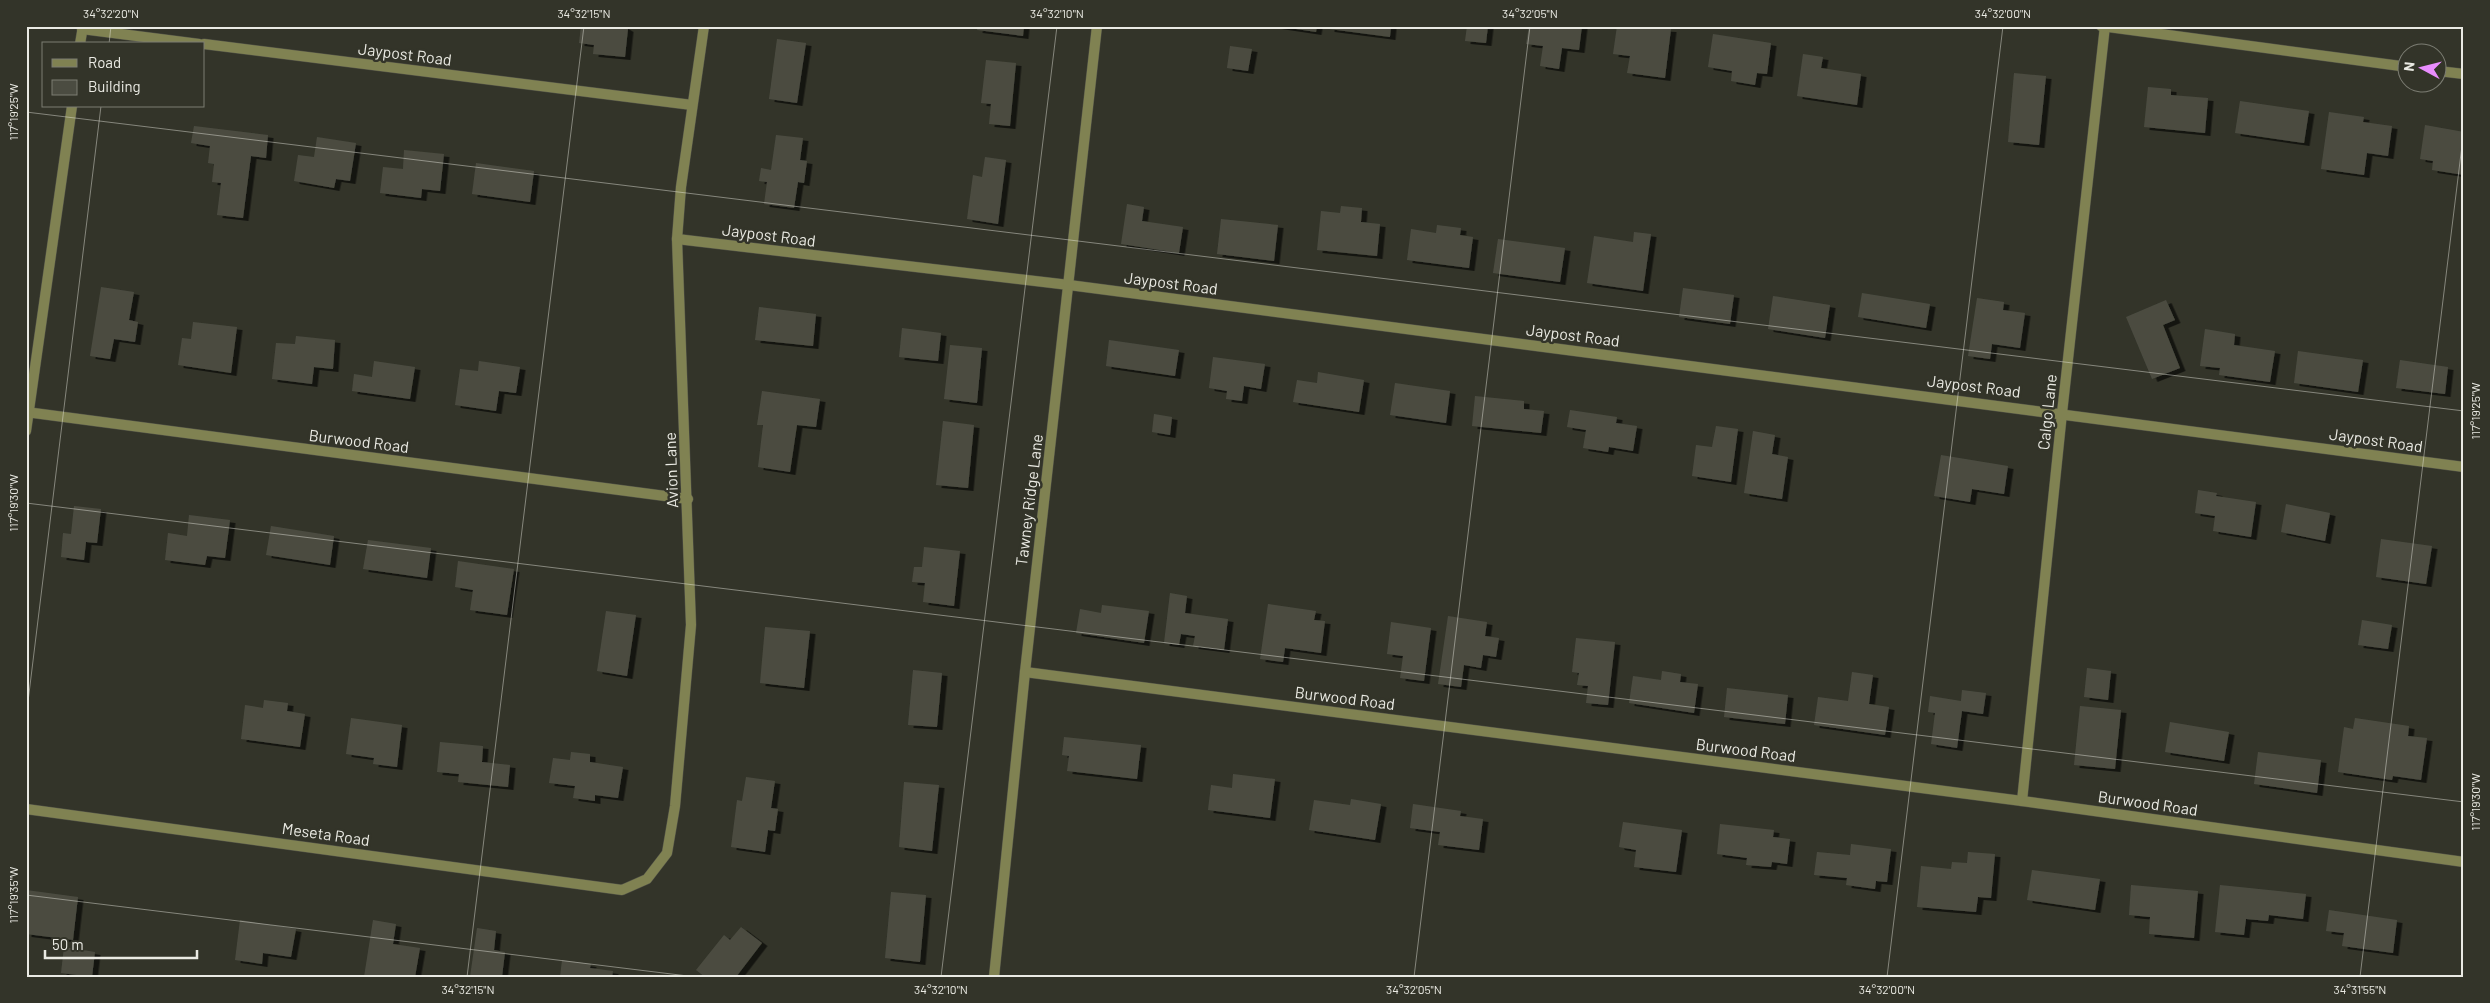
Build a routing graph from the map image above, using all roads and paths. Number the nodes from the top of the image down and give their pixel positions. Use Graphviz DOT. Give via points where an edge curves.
graph roads {
  1 [pos="704,26"];
  2 [pos="1097,26"];
  3 [pos="2101,26"];
  4 [pos="2105,26"];
  5 [pos="83,28"];
  6 [pos="80,42"];
  7 [pos="184,42"];
  8 [pos="205,44"];
  9 [pos="2398,66"];
  10 [pos="2448,72"];
  11 [pos="2464,74"];
  12 [pos="692,105"];
  13 [pos="72,108"];
  14 [pos="677,239"];
  15 [pos="1069,285"];
  16 [pos="27,412"];
  17 [pos="2062,413"];
  18 [pos="26,431"];
  19 [pos="2464,467"];
  20 [pos="688,499"];
  21 [pos="1025,672"];
  22 [pos="2022,801"];
  23 [pos="26,809"];
  24 [pos="2464,862"];
  25 [pos="622,890"];
  26 [pos="994,977"];
  1 -- 12 [label="street, Avion Lane"];
  2 -- 15 [label="street, Tawney Ridge Lane"];
  3 -- 4 [label="street"];
  4 -- 9 [label="street"];
  4 -- 17 [label="street, Calgo Lane"];
  5 -- 6 [label="street"];
  5 -- 7 [label="street"];
  8 -- 12 [label="street, Jaypost Road"];
  10 -- 11 [label="street"];
  12 -- 14 [label="street, Avion Lane"];
  13 -- 16 [label="street"];
  14 -- 15 [label="street, Jaypost Road"];
  14 -- 20 [label="street, Avion Lane"];
  15 -- 17 [label="street, Jaypost Road"];
  15 -- 21 [label="street, Tawney Ridge Lane"];
  16 -- 18 [label="street"];
  16 -- 20 [label="street, Burwood Road"];
  17 -- 19 [label="street, Jaypost Road"];
  17 -- 22 [label="street, Calgo Lane"];
  20 -- 25 [label="street, Avion Lane" via="691,625 675,806 667,853 647,879"];
  21 -- 22 [label="street, Burwood Road"];
  21 -- 26 [label="street, Tawney Ridge Lane"];
  22 -- 24 [label="street, Burwood Road"];
  23 -- 25 [label="street, Meseta Road"];
}
